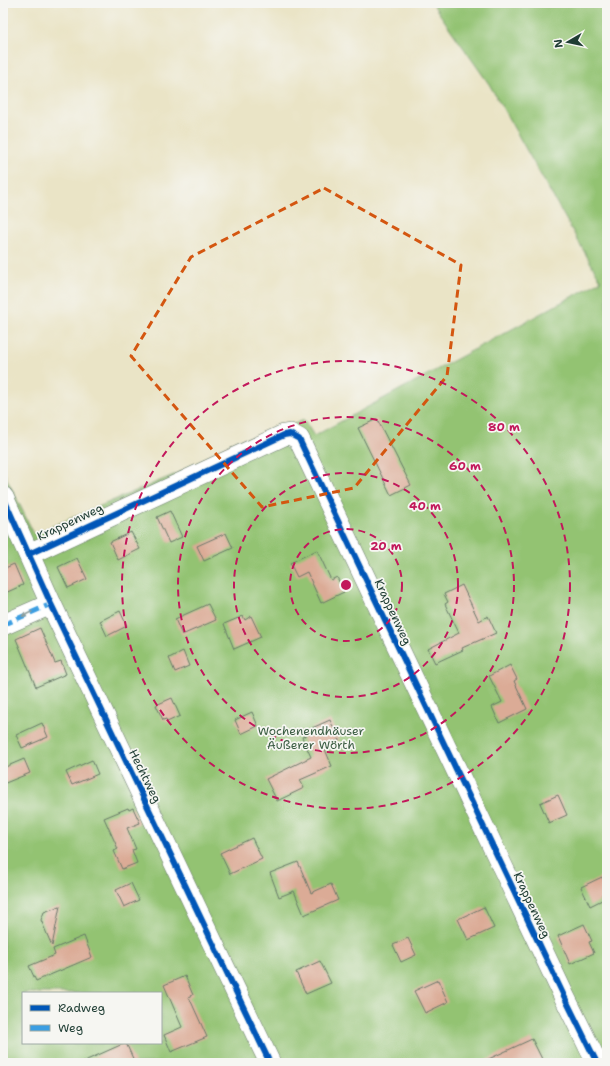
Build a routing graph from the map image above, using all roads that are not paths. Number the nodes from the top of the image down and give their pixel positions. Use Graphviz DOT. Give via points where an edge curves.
graph roads {
  1 [pos="3,497"];
  2 [pos="28,554"];
  3 [pos="51,604"];
  4 [pos="3,625"];
  5 [pos="270,1063"];
  6 [pos="597,1063"];
  1 -- 2 [label="street, Hechtweg"];
  2 -- 3 [label="street, Hechtweg"];
  2 -- 6 [label="street, Krappenweg" via="284,435 290,434 299,439"];
  3 -- 4 [label="street, one-way"];
  3 -- 5 [label="street, Hechtweg"];
}
